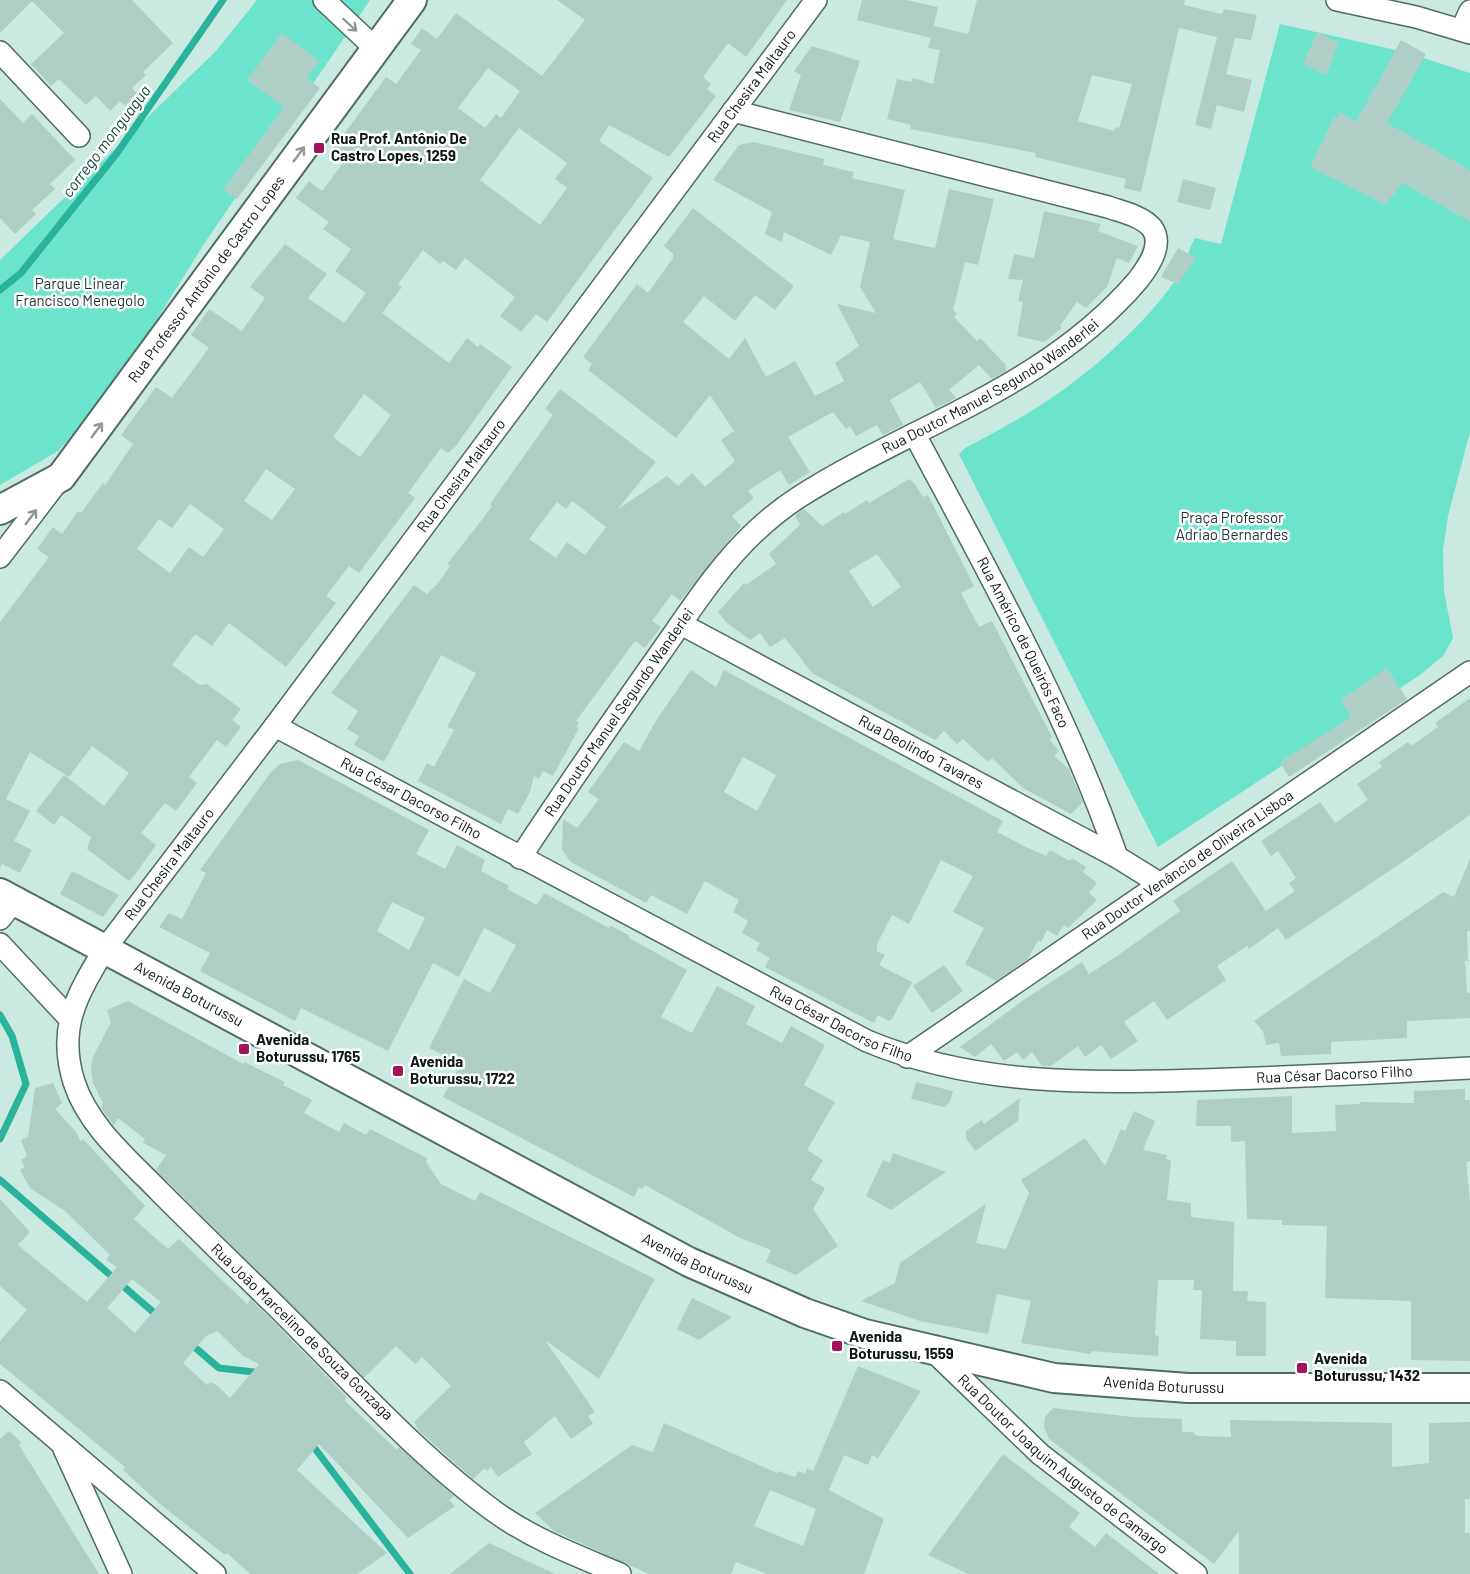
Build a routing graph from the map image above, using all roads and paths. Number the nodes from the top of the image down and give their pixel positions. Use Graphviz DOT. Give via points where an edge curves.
graph roads {
  1 [pos="324,0"];
  2 [pos="412,0"];
  3 [pos="816,0"];
  4 [pos="1337,0"];
  5 [pos="1467,24"];
  6 [pos="376,49"];
  7 [pos="0,52"];
  8 [pos="734,111"];
  9 [pos="79,136"];
  10 [pos="915,435"];
  11 [pos="62,477"];
  12 [pos="0,510"];
  13 [pos="0,557"];
  14 [pos="681,624"];
  15 [pos="1470,672"];
  16 [pos="275,726"];
  17 [pos="1117,857"];
  18 [pos="520,858"];
  19 [pos="1159,883"];
  20 [pos="5,904"];
  21 [pos="0,944"];
  22 [pos="104,950"];
  23 [pos="69,1018"];
  24 [pos="907,1057"];
  25 [pos="1470,1068"];
  26 [pos="932,1350"];
  27 [pos="1470,1388"];
  28 [pos="0,1391"];
  29 [pos="61,1442"];
  30 [pos="121,1574"];
  31 [pos="215,1574"];
  32 [pos="620,1574"];
  33 [pos="1196,1574"];
  1 -- 6 [label="street, one-way"];
  2 -- 6 [label="main road, Rua Professor Antônio de Castro Lopes"];
  3 -- 8 [label="street, Rua Chesira Maltauro"];
  4 -- 5 [label="street"];
  11 -- 6 [label="main road, Rua Professor Antônio de Castro Lopes, one-way"];
  7 -- 9 [label="street"];
  8 -- 10 [label="street, Rua Doutor Manuel Segundo Wanderlei" via="1108,207 1140,219 1153,229 1157,246 1148,268 1120,301 1076,340 1031,373"];
  8 -- 16 [label="street, Rua Chesira Maltauro"];
  10 -- 14 [label="street, Rua Doutor Manuel Segundo Wanderlei" via="798,498 757,530 722,568"];
  10 -- 17 [label="street, Rua Américo de Queirós Faco" via="1059,716 1101,810"];
  11 -- 12 [label="main road"];
  13 -- 11 [label="street, Rua Professor Antônio de Castro Lopes, one-way"];
  14 -- 17 [label="street, Rua Deolindo Tavares"];
  14 -- 18 [label="street, Rua Doutor Manuel Segundo Wanderlei"];
  15 -- 19 [label="street, Rua Doutor Venâncio de Oliveira Lisboa"];
  16 -- 18 [label="street, Rua César Dacorso Filho"];
  16 -- 22 [label="street, Rua Chesira Maltauro"];
  17 -- 19 [label="street, Rua Deolindo Tavares"];
  18 -- 24 [label="street, Rua César Dacorso Filho" via="867,1041"];
  19 -- 24 [label="street, Rua Doutor Venâncio de Oliveira Lisboa"];
  20 -- 22 [label="main road, Avenida Boturussu"];
  21 -- 23 [label="street"];
  22 -- 23 [label="street, Rua João Marcelino de Souza Gonzaga"];
  22 -- 26 [label="main road, Avenida Boturussu" via="689,1262 815,1316 865,1334"];
  23 -- 32 [label="street, Rua João Marcelino de Souza Gonzaga" via="68,1052 74,1082 88,1113 178,1210 429,1456 497,1513 530,1535"];
  24 -- 25 [label="street, Rua César Dacorso Filho" via="1025,1079 1099,1083"];
  26 -- 27 [label="main road, Avenida Boturussu" via="1030,1374 1188,1388"];
  26 -- 33 [label="street, Rua Doutor Joaquim Augusto de Camargo" via="1040,1454"];
  28 -- 29 [label="street"];
  29 -- 30 [label="street"];
  29 -- 31 [label="street"];
}
